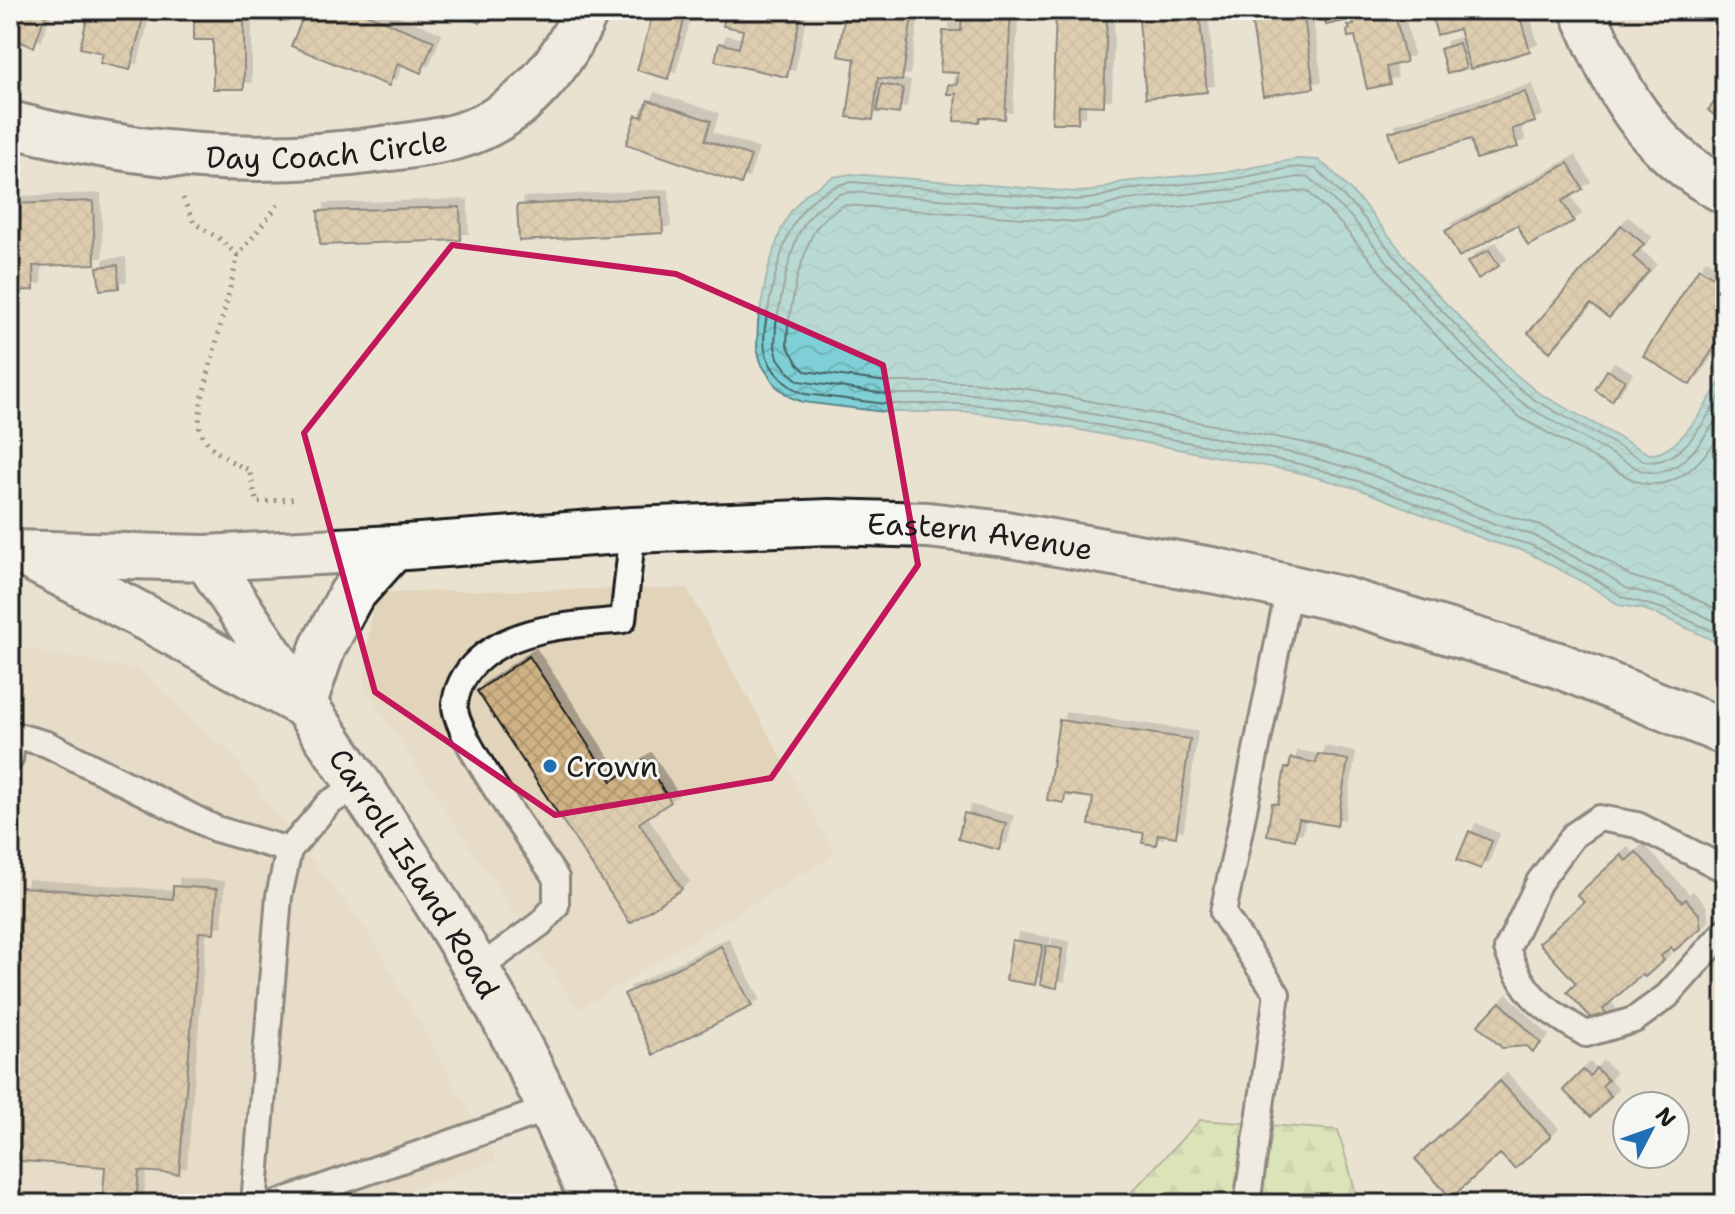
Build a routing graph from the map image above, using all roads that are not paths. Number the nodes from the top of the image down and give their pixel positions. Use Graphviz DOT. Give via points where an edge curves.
graph roads {
  1 [pos="586,10"];
  2 [pos="1583,10"];
  3 [pos="10,124"];
  4 [pos="1725,191"];
  5 [pos="633,530"];
  6 [pos="393,548"];
  7 [pos="17,554"];
  8 [pos="206,558"];
  9 [pos="1289,588"];
  10 [pos="303,705"];
  11 [pos="1725,732"];
  12 [pos="11,734"];
  13 [pos="10,759"];
  14 [pos="359,785"];
  15 [pos="289,850"];
  16 [pos="1724,867"];
  17 [pos="1725,931"];
  18 [pos="477,970"];
  19 [pos="551,1108"];
  20 [pos="254,1204"];
  21 [pos="275,1204"];
  22 [pos="594,1204"];
  23 [pos="1247,1204"];
  1 -- 3 [label="street, Day Coach Circle" via="556,65 506,113 472,131 413,145 345,155 237,159 129,149"];
  2 -- 4 [label="street" via="1624,98 1642,123 1679,162"];
  5 -- 6 [label="street, Eastern Avenue"];
  5 -- 9 [label="street, Eastern Avenue" via="829,522 928,525 1217,571"];
  5 -- 18 [label="lane" via="623,620 539,630 496,646 467,669 454,705 463,734 556,878 556,906"];
  6 -- 8 [label="street, Eastern Avenue"];
  6 -- 10 [label="street" via="351,595 323,647"];
  7 -- 8 [label="street, Eastern Avenue"];
  7 -- 10 [label="street"];
  8 -- 10 [label="street, Carroll Island Road"];
  9 -- 11 [label="street, Eastern Avenue" via="1558,665"];
  9 -- 23 [label="lane" via="1223,913 1277,994"];
  10 -- 14 [label="street, Carroll Island Road"];
  12 -- 13 [label="lane"];
  12 -- 15 [label="lane" via="47,744 216,829"];
  14 -- 15 [label="lane" via="329,803"];
  14 -- 18 [label="street, Carroll Island Road"];
  15 -- 20 [label="lane" via="279,896"];
  16 -- 17 [label="lane" via="1637,825 1599,818 1574,835 1539,882 1507,949 1516,975 1536,1002 1586,1034 1634,1020 1667,996"];
  18 -- 19 [label="street, Carroll Island Road"];
  19 -- 21 [label="lane"];
  19 -- 22 [label="street, Carroll Island Road"];
}
